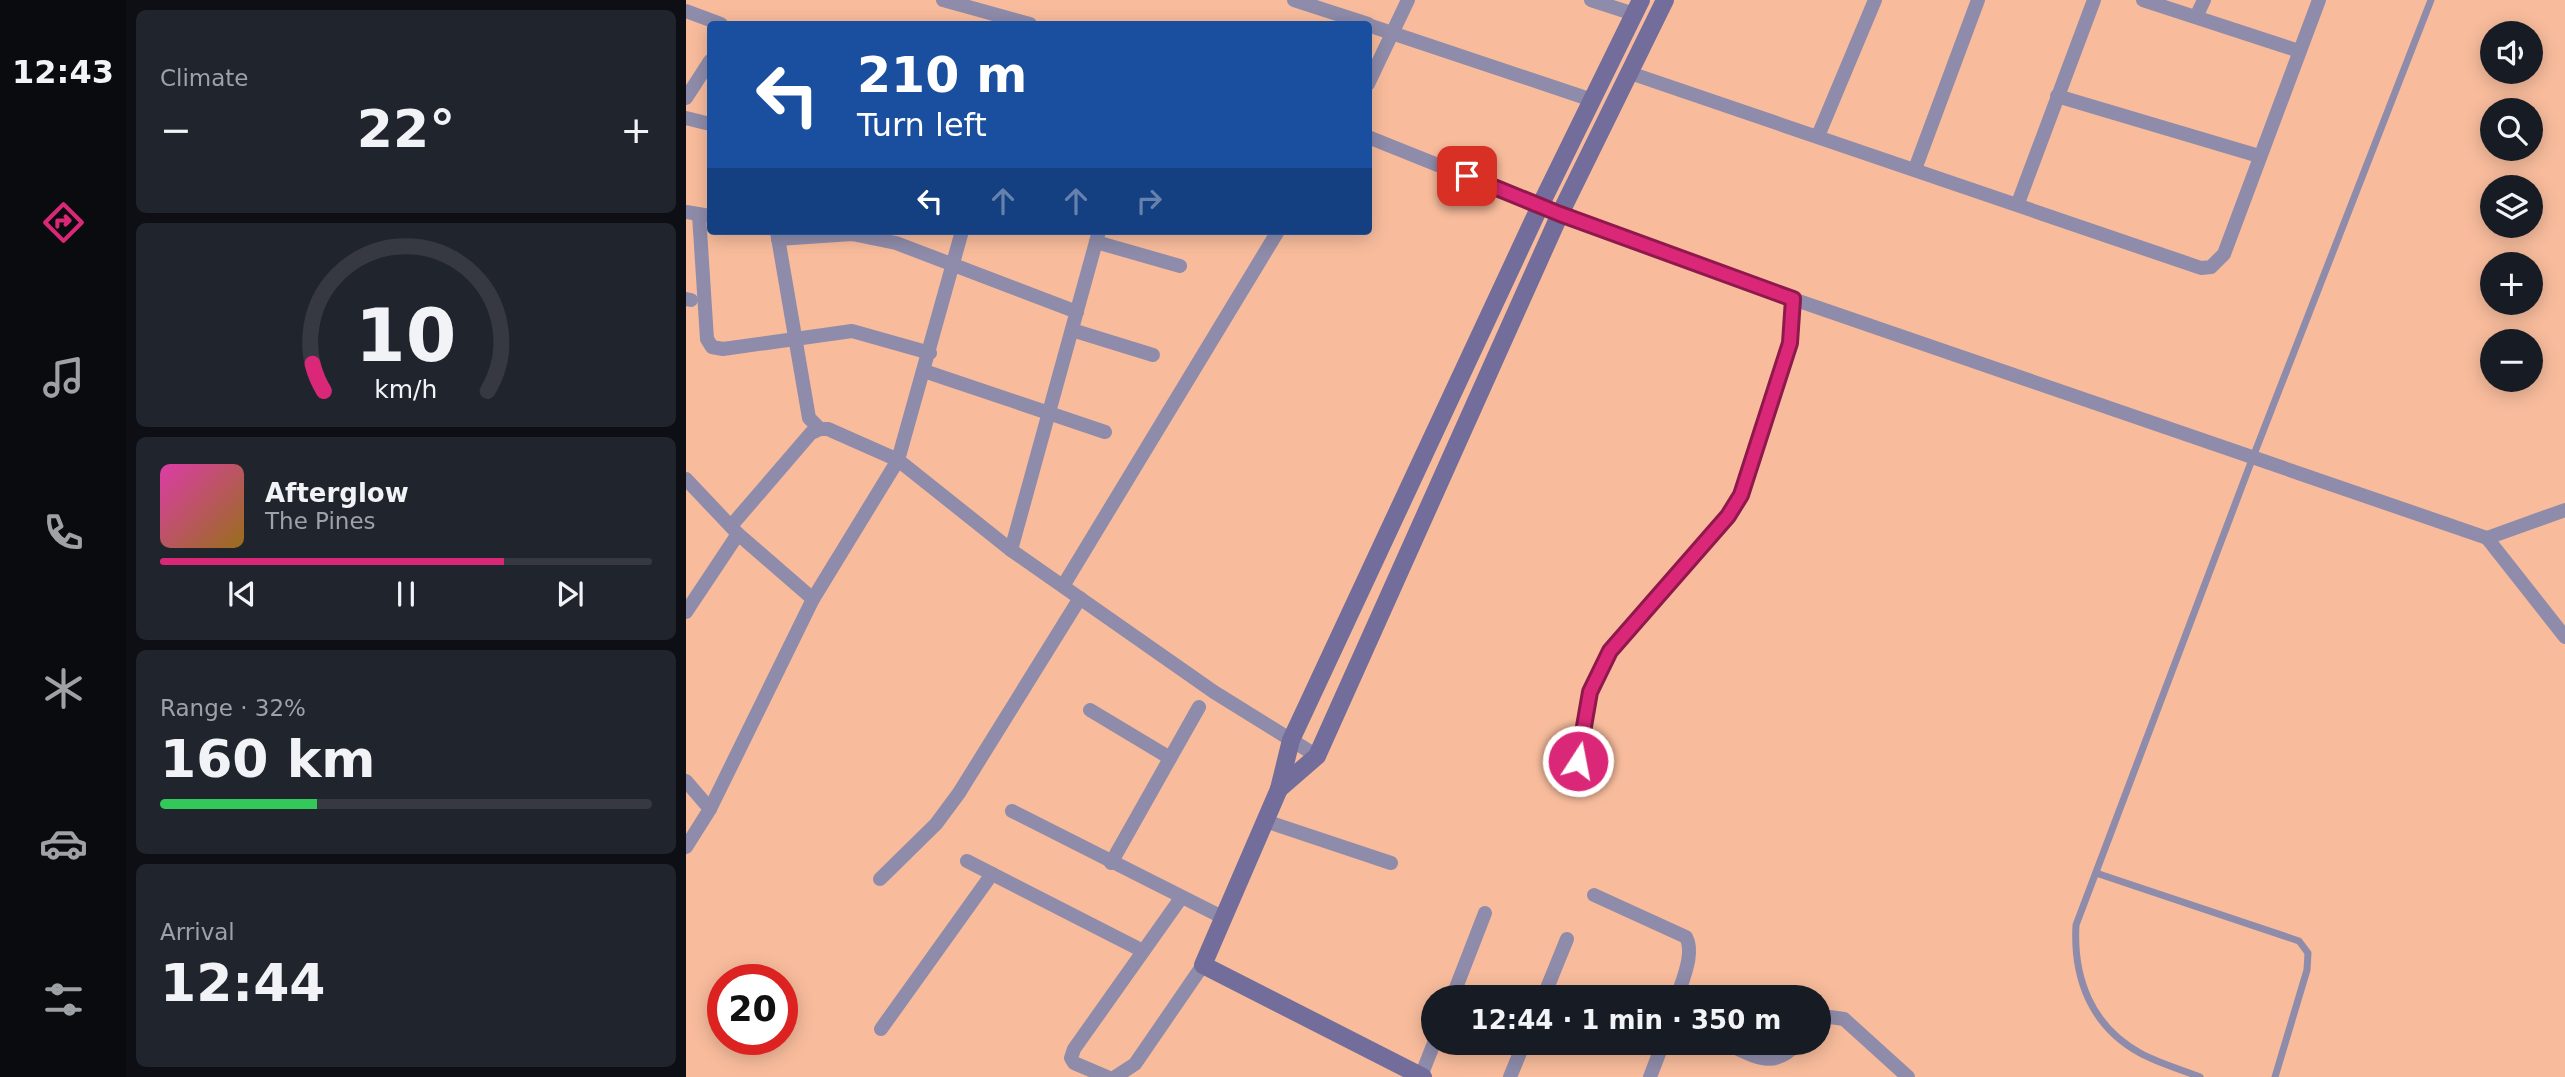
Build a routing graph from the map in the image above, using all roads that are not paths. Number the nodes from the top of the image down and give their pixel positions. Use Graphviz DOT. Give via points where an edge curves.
graph roads {
  1 [pos="943,0"];
  2 [pos="1294,0"];
  3 [pos="1408,0"];
  4 [pos="1591,0"];
  5 [pos="1665,0"];
  6 [pos="1875,0"];
  7 [pos="1978,0"];
  8 [pos="2094,0"];
  9 [pos="2143,0"];
  10 [pos="2204,0"];
  11 [pos="2319,0"];
  12 [pos="2431,0"];
  13 [pos="1637,7"];
  14 [pos="686,11"];
  15 [pos="2196,17"];
  16 [pos="713,21"];
  17 [pos="1010,21"];
  18 [pos="1356,21"];
  19 [pos="1372,26"];
  20 [pos="1393,33"];
  21 [pos="2299,51"];
  22 [pos="707,66"];
  23 [pos="1630,73"];
  24 [pos="1372,76"];
  25 [pos="2057,96"];
  26 [pos="686,98"];
  27 [pos="1592,100"];
  28 [pos="686,118"];
  29 [pos="707,123"];
  30 [pos="1818,136"];
  31 [pos="1372,139"];
  32 [pos="2259,156"];
  33 [pos="1915,169"];
  34 [pos="2018,203"];
  35 [pos="1541,204"];
  36 [pos="699,214"];
  37 [pos="1560,214"];
  38 [pos="777,235"];
  39 [pos="867,235"];
  40 [pos="961,235"];
  41 [pos="1276,235"];
  42 [pos="1097,236"];
  43 [pos="898,237"];
  44 [pos="953,262"];
  45 [pos="1180,266"];
  46 [pos="1793,299"];
  47 [pos="1077,312"];
  48 [pos="1072,330"];
  49 [pos="793,339"];
  50 [pos="930,353"];
  51 [pos="1153,355"];
  52 [pos="924,371"];
  53 [pos="1049,415"];
  54 [pos="820,429"];
  55 [pos="1105,432"];
  56 [pos="2253,457"];
  57 [pos="898,460"];
  58 [pos="686,479"];
  59 [pos="2565,510"];
  60 [pos="734,530"];
  61 [pos="2487,538"];
  62 [pos="1011,550"];
  63 [pos="1063,586"];
  64 [pos="1080,598"];
  65 [pos="813,599"];
  66 [pos="686,612"];
  67 [pos="2565,636"];
  68 [pos="1199,706"];
  69 [pos="1090,710"];
  70 [pos="1290,740"];
  71 [pos="1317,756"];
  72 [pos="1170,758"];
  73 [pos="1578,761"];
  74 [pos="686,781"];
  75 [pos="1279,789"];
  76 [pos="710,808"];
  77 [pos="1012,811"];
  78 [pos="1265,821"];
  79 [pos="686,846"];
  80 [pos="967,861"];
  81 [pos="1111,863"];
  82 [pos="1391,863"];
  83 [pos="2096,873"];
  84 [pos="992,874"];
  85 [pos="880,879"];
  86 [pos="1594,895"];
  87 [pos="1181,898"];
  88 [pos="1485,913"];
  89 [pos="1224,918"];
  90 [pos="1567,939"];
  91 [pos="1143,951"];
  92 [pos="1203,965"];
  93 [pos="1457,985"];
  94 [pos="1548,985"];
  95 [pos="1681,985"];
  96 [pos="1831,1017"];
  97 [pos="881,1030"];
  98 [pos="1430,1055"];
  99 [pos="1519,1055"];
  100 [pos="1658,1055"];
  101 [pos="1752,1055"];
  102 [pos="1786,1055"];
  103 [pos="1107,1077"];
  104 [pos="1115,1077"];
  105 [pos="1422,1077"];
  106 [pos="1510,1077"];
  107 [pos="1650,1077"];
  108 [pos="1908,1077"];
  109 [pos="2200,1077"];
  110 [pos="2275,1077"];
  1 -- 17 [label="street"];
  2 -- 18 [label="street"];
  3 -- 20 [label="street"];
  4 -- 13 [label="street"];
  5 -- 23 [label="main road"];
  6 -- 30 [label="street"];
  7 -- 33 [label="street"];
  8 -- 25 [label="street"];
  9 -- 15 [label="street"];
  10 -- 15 [label="street"];
  11 -- 21 [label="street"];
  12 -- 56 [label="lane"];
  13 -- 27 [label="main road"];
  14 -- 16 [label="street"];
  15 -- 21 [label="street"];
  19 -- 20 [label="street"];
  20 -- 24 [label="street"];
  20 -- 27 [label="street"];
  21 -- 32 [label="street"];
  22 -- 26 [label="street"];
  23 -- 30 [label="street"];
  23 -- 37 [label="main road"];
  25 -- 32 [label="street"];
  25 -- 34 [label="street"];
  27 -- 35 [label="main road"];
  28 -- 29 [label="street"];
  30 -- 33 [label="street"];
  31 -- 35 [label="street"];
  32 -- 34 [label="street" via="2224,254 2211,267 2201,268"];
  33 -- 34 [label="street"];
  35 -- 37 [label="street"];
  35 -- 70 [label="main road"];
  36 -- 49 [label="street" via="707,339 712,347"];
  37 -- 46 [label="street"];
  37 -- 71 [label="main road"];
  38 -- 49 [label="street"];
  39 -- 43 [label="street"];
  40 -- 44 [label="street"];
  41 -- 63 [label="street"];
  42 -- 45 [label="street"];
  42 -- 47 [label="street"];
  43 -- 44 [label="street"];
  44 -- 47 [label="street"];
  44 -- 50 [label="street"];
  46 -- 56 [label="street"];
  46 -- 73 [label="lane" via="1790,343 1741,495 1610,651 1590,692"];
  47 -- 48 [label="street"];
  48 -- 51 [label="street"];
  48 -- 53 [label="street"];
  49 -- 50 [label="street" via="852,331"];
  49 -- 54 [label="street" via="809,418"];
  50 -- 52 [label="street"];
  52 -- 53 [label="street"];
  52 -- 57 [label="street"];
  53 -- 55 [label="street"];
  53 -- 62 [label="street"];
  54 -- 57 [label="street"];
  54 -- 60 [label="street" via="811,433"];
  56 -- 61 [label="street"];
  56 -- 83 [label="lane"];
  57 -- 62 [label="street"];
  57 -- 65 [label="street"];
  58 -- 60 [label="street"];
  59 -- 61 [label="street"];
  60 -- 65 [label="street"];
  60 -- 66 [label="street"];
  61 -- 67 [label="street"];
  62 -- 63 [label="street"];
  63 -- 64 [label="street"];
  64 -- 70 [label="street"];
  64 -- 85 [label="street" via="952,803"];
  65 -- 76 [label="street"];
  68 -- 72 [label="street"];
  69 -- 72 [label="street"];
  70 -- 71 [label="street"];
  70 -- 75 [label="main road"];
  71 -- 75 [label="main road"];
  72 -- 81 [label="street"];
  74 -- 76 [label="street"];
  75 -- 78 [label="main road"];
  76 -- 79 [label="street"];
  77 -- 81 [label="street"];
  78 -- 82 [label="street"];
  78 -- 89 [label="main road"];
  80 -- 84 [label="street"];
  81 -- 87 [label="street"];
  83 -- 109 [label="lane" via="2076,926 2075,953 2080,982 2092,1009 2139,1053"];
  83 -- 110 [label="lane" via="2300,941 2308,953 2307,970"];
  84 -- 91 [label="street"];
  84 -- 97 [label="street"];
  86 -- 95 [label="street" via="1686,937 1689,955"];
  87 -- 89 [label="street"];
  87 -- 91 [label="street"];
  88 -- 93 [label="street"];
  89 -- 92 [label="main road"];
  90 -- 94 [label="street"];
  91 -- 103 [label="street" via="1071,1058 1079,1067"];
  92 -- 104 [label="street" via="1135,1064"];
  92 -- 105 [label="main road"];
  96 -- 108 [label="street" via="1844,1019"];
  98 -- 105 [label="street"];
  99 -- 106 [label="street"];
  100 -- 107 [label="street"];
  101 -- 102 [label="street" via="1773,1060"];
}
